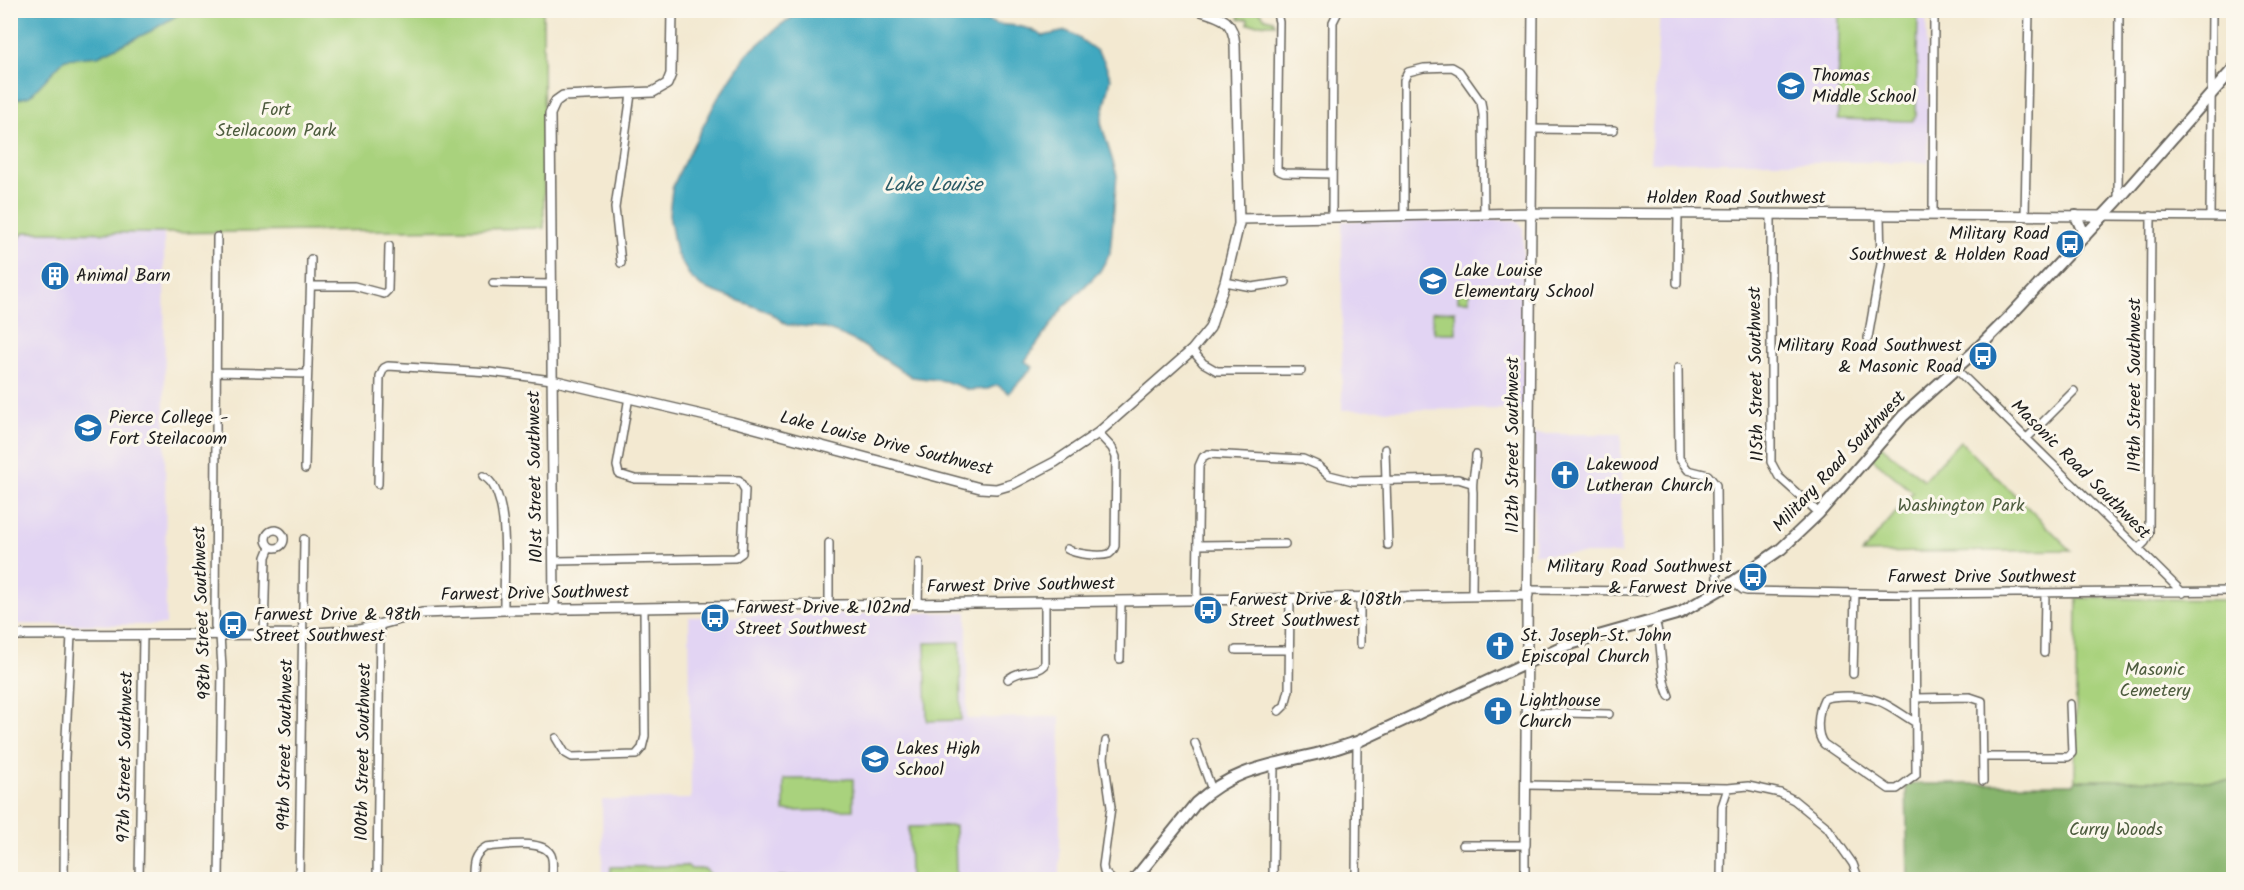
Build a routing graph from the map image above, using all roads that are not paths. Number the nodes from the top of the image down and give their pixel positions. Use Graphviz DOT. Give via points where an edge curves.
graph roads {
  1 [pos="672,10"];
  2 [pos="1198,10"];
  3 [pos="1276,10"];
  4 [pos="1339,10"];
  5 [pos="1533,10"];
  6 [pos="1934,10"];
  7 [pos="2029,10"];
  8 [pos="2119,10"];
  9 [pos="2212,10"];
  10 [pos="2234,68"];
  11 [pos="631,94"];
  12 [pos="2211,95"];
  13 [pos="1532,129"];
  14 [pos="1614,130"];
  15 [pos="1332,174"];
  16 [pos="2118,200"];
  17 [pos="1532,213"];
  18 [pos="1485,214"];
  19 [pos="1678,214"];
  20 [pos="1771,214"];
  21 [pos="1404,215"];
  22 [pos="1880,215"];
  23 [pos="1933,215"];
  24 [pos="2025,216"];
  25 [pos="2076,216"];
  26 [pos="2104,216"];
  27 [pos="2151,216"];
  28 [pos="2210,216"];
  29 [pos="1332,217"];
  30 [pos="2234,217"];
  31 [pos="1239,219"];
  32 [pos="2085,236"];
  33 [pos="216,237"];
  34 [pos="390,246"];
  35 [pos="311,259"];
  36 [pos="621,263"];
  37 [pos="1225,282"];
  38 [pos="1286,282"];
  39 [pos="493,283"];
  40 [pos="1677,283"];
  41 [pos="552,284"];
  42 [pos="311,286"];
  43 [pos="1868,338"];
  44 [pos="1192,350"];
  45 [pos="1678,368"];
  46 [pos="1956,369"];
  47 [pos="1301,371"];
  48 [pos="216,372"];
  49 [pos="307,374"];
  50 [pos="552,380"];
  51 [pos="2074,391"];
  52 [pos="629,397"];
  53 [pos="1098,433"];
  54 [pos="2026,438"];
  55 [pos="1385,449"];
  56 [pos="1476,455"];
  57 [pos="305,469"];
  58 [pos="483,476"];
  59 [pos="1386,480"];
  60 [pos="1471,483"];
  61 [pos="378,484"];
  62 [pos="1819,513"];
  63 [pos="304,539"];
  64 [pos="829,543"];
  65 [pos="1285,544"];
  66 [pos="1198,545"];
  67 [pos="1388,545"];
  68 [pos="270,547"];
  69 [pos="1068,549"];
  70 [pos="2138,549"];
  71 [pos="554,561"];
  72 [pos="919,563"];
  73 [pos="1733,582"];
  74 [pos="1645,591"];
  75 [pos="1717,591"];
  76 [pos="2234,591"];
  77 [pos="1528,593"];
  78 [pos="1855,593"];
  79 [pos="2182,593"];
  80 [pos="1915,594"];
  81 [pos="2045,594"];
  82 [pos="1472,595"];
  83 [pos="1360,597"];
  84 [pos="1290,598"];
  85 [pos="1197,600"];
  86 [pos="1121,602"];
  87 [pos="1045,603"];
  88 [pos="918,604"];
  89 [pos="829,606"];
  90 [pos="644,609"];
  91 [pos="504,610"];
  92 [pos="554,610"];
  93 [pos="1655,621"];
  94 [pos="380,624"];
  95 [pos="10,634"];
  96 [pos="302,634"];
  97 [pos="71,635"];
  98 [pos="220,635"];
  99 [pos="264,635"];
  100 [pos="143,636"];
  101 [pos="1360,644"];
  102 [pos="1236,650"];
  103 [pos="1289,650"];
  104 [pos="2044,653"];
  105 [pos="1120,659"];
  106 [pos="1528,663"];
  107 [pos="1853,674"];
  108 [pos="1008,680"];
  109 [pos="1669,696"];
  110 [pos="1916,698"];
  111 [pos="2070,704"];
  112 [pos="1279,711"];
  113 [pos="1527,712"];
  114 [pos="1609,714"];
  115 [pos="1916,723"];
  116 [pos="556,738"];
  117 [pos="1106,741"];
  118 [pos="1357,742"];
  119 [pos="1195,743"];
  120 [pos="1984,757"];
  121 [pos="1274,762"];
  122 [pos="1983,781"];
  123 [pos="1526,786"];
  124 [pos="1728,789"];
  125 [pos="1212,790"];
  126 [pos="1463,845"];
  127 [pos="1525,845"];
  128 [pos="64,879"];
  129 [pos="139,879"];
  130 [pos="219,879"];
  131 [pos="299,879"];
  132 [pos="378,879"];
  133 [pos="473,879"];
  134 [pos="552,879"];
  135 [pos="1112,879"];
  136 [pos="1134,879"];
  137 [pos="1273,879"];
  138 [pos="1356,879"];
  139 [pos="1525,879"];
  140 [pos="1721,879"];
  141 [pos="1859,879"];
  1 -- 11 [label="street" via="668,82 653,92"];
  2 -- 31 [label="street, Lake Louise Drive Southwest" via="1223,19 1231,26 1235,39"];
  3 -- 15 [label="street" via="1276,167 1280,172"];
  4 -- 15 [label="street" via="1334,22"];
  5 -- 13 [label="street, 112th Street Southwest"];
  6 -- 23 [label="street"];
  7 -- 24 [label="street"];
  8 -- 16 [label="street"];
  9 -- 12 [label="street"];
  10 -- 12 [label="main road, Military Road Southwest"];
  11 -- 36 [label="street" via="615,208"];
  11 -- 41 [label="street" via="570,94 553,105"];
  12 -- 16 [label="main road, Military Road Southwest"];
  12 -- 28 [label="street"];
  13 -- 14 [label="street"];
  13 -- 17 [label="street, 112th Street Southwest"];
  15 -- 29 [label="street"];
  16 -- 26 [label="main road, Military Road Southwest"];
  17 -- 18 [label="street, Holden Road Southwest"];
  17 -- 19 [label="street, Holden Road Southwest"];
  17 -- 77 [label="street, 112th Street Southwest"];
  18 -- 21 [label="street, Holden Road Southwest"];
  18 -- 21 [label="street" via="1483,107 1464,78 1448,66 1408,72 1403,89"];
  19 -- 20 [label="street, Holden Road Southwest"];
  19 -- 40 [label="street"];
  20 -- 22 [label="street, Holden Road Southwest"];
  20 -- 62 [label="street, 115th Street Southwest" via="1771,462 1779,477"];
  21 -- 29 [label="street, Holden Road Southwest"];
  22 -- 23 [label="street, Holden Road Southwest"];
  22 -- 43 [label="street" via="1881,264"];
  23 -- 24 [label="street, Holden Road Southwest"];
  24 -- 25 [label="street, Holden Road Southwest"];
  25 -- 26 [label="street, Holden Road Southwest"];
  25 -- 32 [label="main road"];
  26 -- 27 [label="street, Holden Road Southwest"];
  26 -- 32 [label="main road, Military Road Southwest"];
  27 -- 28 [label="street, Holden Road Southwest"];
  27 -- 70 [label="street, 119th Street Southwest" via="2149,533"];
  28 -- 30 [label="street, Holden Road Southwest"];
  29 -- 31 [label="street, Holden Road Southwest"];
  31 -- 37 [label="street, Lake Louise Drive Southwest"];
  32 -- 46 [label="main road, Military Road Southwest"];
  33 -- 48 [label="street, 98th Street Southwest"];
  34 -- 42 [label="street" via="390,281 386,292 354,286"];
  35 -- 42 [label="street"];
  37 -- 38 [label="street" via="1252,287"];
  37 -- 44 [label="street, Lake Louise Drive Southwest" via="1210,328"];
  39 -- 41 [label="street"];
  41 -- 50 [label="street"];
  42 -- 49 [label="street"];
  44 -- 47 [label="street" via="1217,371"];
  44 -- 53 [label="street, Lake Louise Drive Southwest"];
  45 -- 75 [label="street" via="1679,458 1688,470 1708,475 1716,485"];
  46 -- 54 [label="street, Masonic Road Southwest"];
  46 -- 62 [label="main road, Military Road Southwest" via="1891,428"];
  48 -- 49 [label="street"];
  48 -- 98 [label="street, 98th Street Southwest" via="215,626"];
  49 -- 57 [label="street"];
  50 -- 52 [label="street, Lake Louise Drive Southwest"];
  50 -- 61 [label="street" via="392,365 384,368 380,377"];
  50 -- 71 [label="street, 101st Street Southwest"];
  51 -- 54 [label="street"];
  52 -- 53 [label="street, Lake Louise Drive Southwest" via="987,489 1002,488 1031,476"];
  52 -- 71 [label="street" via="617,466 620,474 635,479 740,481 745,502 742,553 735,558"];
  53 -- 69 [label="street" via="1116,457 1116,542 1112,552 1106,554 1077,554"];
  54 -- 70 [label="street, Masonic Road Southwest"];
  55 -- 59 [label="street"];
  56 -- 60 [label="street"];
  58 -- 91 [label="street" via="498,491 503,509"];
  59 -- 60 [label="street" via="1458,479"];
  59 -- 66 [label="street" via="1346,480 1303,459 1214,453 1203,457 1199,466"];
  59 -- 67 [label="street"];
  60 -- 82 [label="street"];
  62 -- 73 [label="main road, Military Road Southwest" via="1781,549"];
  63 -- 96 [label="street, 99th Street Southwest"];
  64 -- 89 [label="street"];
  65 -- 66 [label="street"];
  66 -- 85 [label="street"];
  68 -- 99 [label="street" via="266,557"];
  70 -- 79 [label="street, Masonic Road Southwest"];
  71 -- 92 [label="street, 101st Street Southwest"];
  72 -- 88 [label="street"];
  73 -- 75 [label="main road, Military Road Southwest"];
  73 -- 78 [label="street, Farwest Drive Southwest" via="1747,591"];
  74 -- 77 [label="street, Farwest Drive Southwest"];
  75 -- 93 [label="main road, Military Road Southwest" via="1680,613"];
  76 -- 79 [label="street, Farwest Drive Southwest"];
  77 -- 82 [label="street, Farwest Drive Southwest"];
  77 -- 106 [label="street, 112th Street Southwest"];
  78 -- 80 [label="street, Farwest Drive Southwest"];
  78 -- 107 [label="street"];
  79 -- 81 [label="street, Farwest Drive Southwest"];
  80 -- 81 [label="street, Farwest Drive Southwest"];
  80 -- 110 [label="street"];
  81 -- 104 [label="street"];
  82 -- 83 [label="street, Farwest Drive Southwest"];
  83 -- 84 [label="street, Farwest Drive Southwest"];
  83 -- 101 [label="street"];
  84 -- 85 [label="street, Farwest Drive Southwest"];
  84 -- 103 [label="street"];
  85 -- 86 [label="street, Farwest Drive Southwest"];
  86 -- 87 [label="street, Farwest Drive Southwest"];
  86 -- 105 [label="street"];
  87 -- 88 [label="street, Farwest Drive Southwest"];
  87 -- 108 [label="street" via="1045,666 1021,671"];
  88 -- 89 [label="street, Farwest Drive Southwest"];
  89 -- 90 [label="street, Farwest Drive Southwest"];
  90 -- 92 [label="street, Farwest Drive Southwest"];
  90 -- 116 [label="street" via="645,736 639,753 572,757"];
  91 -- 92 [label="street, Farwest Drive Southwest"];
  91 -- 94 [label="street, Farwest Drive Southwest" via="422,614"];
  93 -- 106 [label="main road, Military Road Southwest" via="1563,646"];
  93 -- 109 [label="street"];
  94 -- 96 [label="street, Farwest Drive Southwest" via="358,630"];
  94 -- 132 [label="street, 100th Street Southwest"];
  95 -- 97 [label="street, Farwest Drive Southwest"];
  96 -- 99 [label="street, Farwest Drive Southwest"];
  96 -- 131 [label="street, 99th Street Southwest"];
  97 -- 100 [label="street, Farwest Drive Southwest"];
  97 -- 128 [label="street"];
  98 -- 99 [label="street, Farwest Drive Southwest"];
  98 -- 100 [label="street, Farwest Drive Southwest"];
  98 -- 130 [label="street, 98th Street Southwest"];
  100 -- 129 [label="street, 97th Street Southwest"];
  102 -- 103 [label="street"];
  103 -- 112 [label="street" via="1289,694"];
  106 -- 113 [label="street, 112th Street Southwest"];
  106 -- 118 [label="main road, Military Road Southwest"];
  110 -- 115 [label="street"];
  110 -- 120 [label="street" via="1982,701"];
  111 -- 120 [label="street" via="2071,754 2064,758"];
  113 -- 114 [label="street"];
  113 -- 123 [label="street, 112th Street Southwest"];
  115 -- 115 [label="street" via="1916,775 1893,789 1824,744 1819,715 1824,699 1864,696 1877,699"];
  117 -- 135 [label="street" via="1104,758 1111,807 1103,866"];
  118 -- 121 [label="main road, Military Road Southwest"];
  118 -- 138 [label="street"];
  119 -- 125 [label="street"];
  120 -- 122 [label="street"];
  121 -- 125 [label="main road, Military Road Southwest"];
  121 -- 137 [label="street"];
  123 -- 124 [label="street"];
  123 -- 127 [label="street, 112th Street Southwest"];
  124 -- 140 [label="street" via="1722,806"];
  124 -- 141 [label="street" via="1748,786 1794,800 1827,827"];
  125 -- 136 [label="main road, Military Road Southwest" via="1191,809"];
  126 -- 127 [label="street"];
  127 -- 139 [label="street, 112th Street Southwest"];
  133 -- 134 [label="street" via="473,861 486,847 534,844 546,849 552,859"];
}
